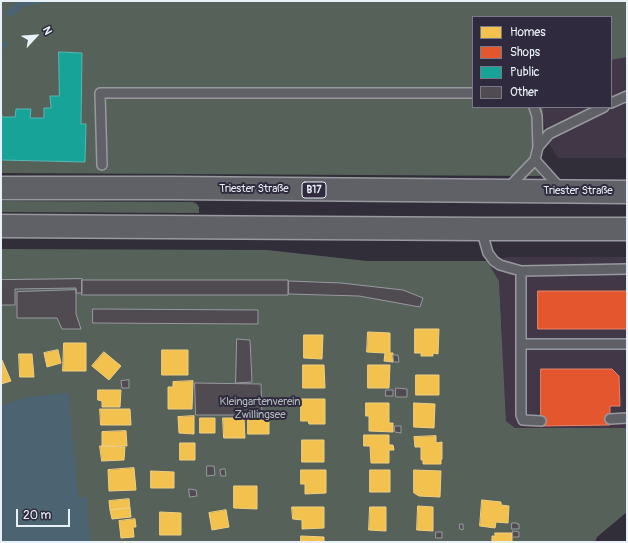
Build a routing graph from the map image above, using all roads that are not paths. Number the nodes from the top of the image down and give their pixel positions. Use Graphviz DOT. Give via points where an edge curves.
graph roads {
  1 [pos="472,94"];
  2 [pos="627,96"];
  3 [pos="612,104"];
  4 [pos="534,108"];
  5 [pos="602,108"];
  6 [pos="538,147"];
  7 [pos="535,160"];
  8 [pos="102,165"];
  9 [pos="1,188"];
  10 [pos="506,191"];
  11 [pos="563,192"];
  12 [pos="627,192"];
  13 [pos="1,226"];
  14 [pos="481,229"];
  15 [pos="627,229"];
  16 [pos="627,269"];
  17 [pos="521,271"];
  18 [pos="521,344"];
  19 [pos="627,344"];
  20 [pos="627,418"];
  21 [pos="610,419"];
  22 [pos="541,421"];
  1 -- 8 [label="lane" via="100,92"];
  2 -- 3 [label="lane"];
  4 -- 6 [label="lane"];
  5 -- 6 [label="lane" via="549,134"];
  6 -- 7 [label="lane"];
  7 -- 10 [label="lane"];
  7 -- 11 [label="lane"];
  9 -- 10 [label="main road, Triester Straße / B17"];
  10 -- 11 [label="main road, Triester Straße / B17"];
  11 -- 12 [label="main road, Triester Straße / B17"];
  13 -- 14 [label="main road"];
  14 -- 15 [label="main road"];
  14 -- 17 [label="lane" via="488,253 494,261"];
  16 -- 17 [label="lane"];
  17 -- 18 [label="lane"];
  18 -- 19 [label="lane"];
  18 -- 22 [label="lane" via="520,415 523,420"];
  20 -- 21 [label="lane"];
}
